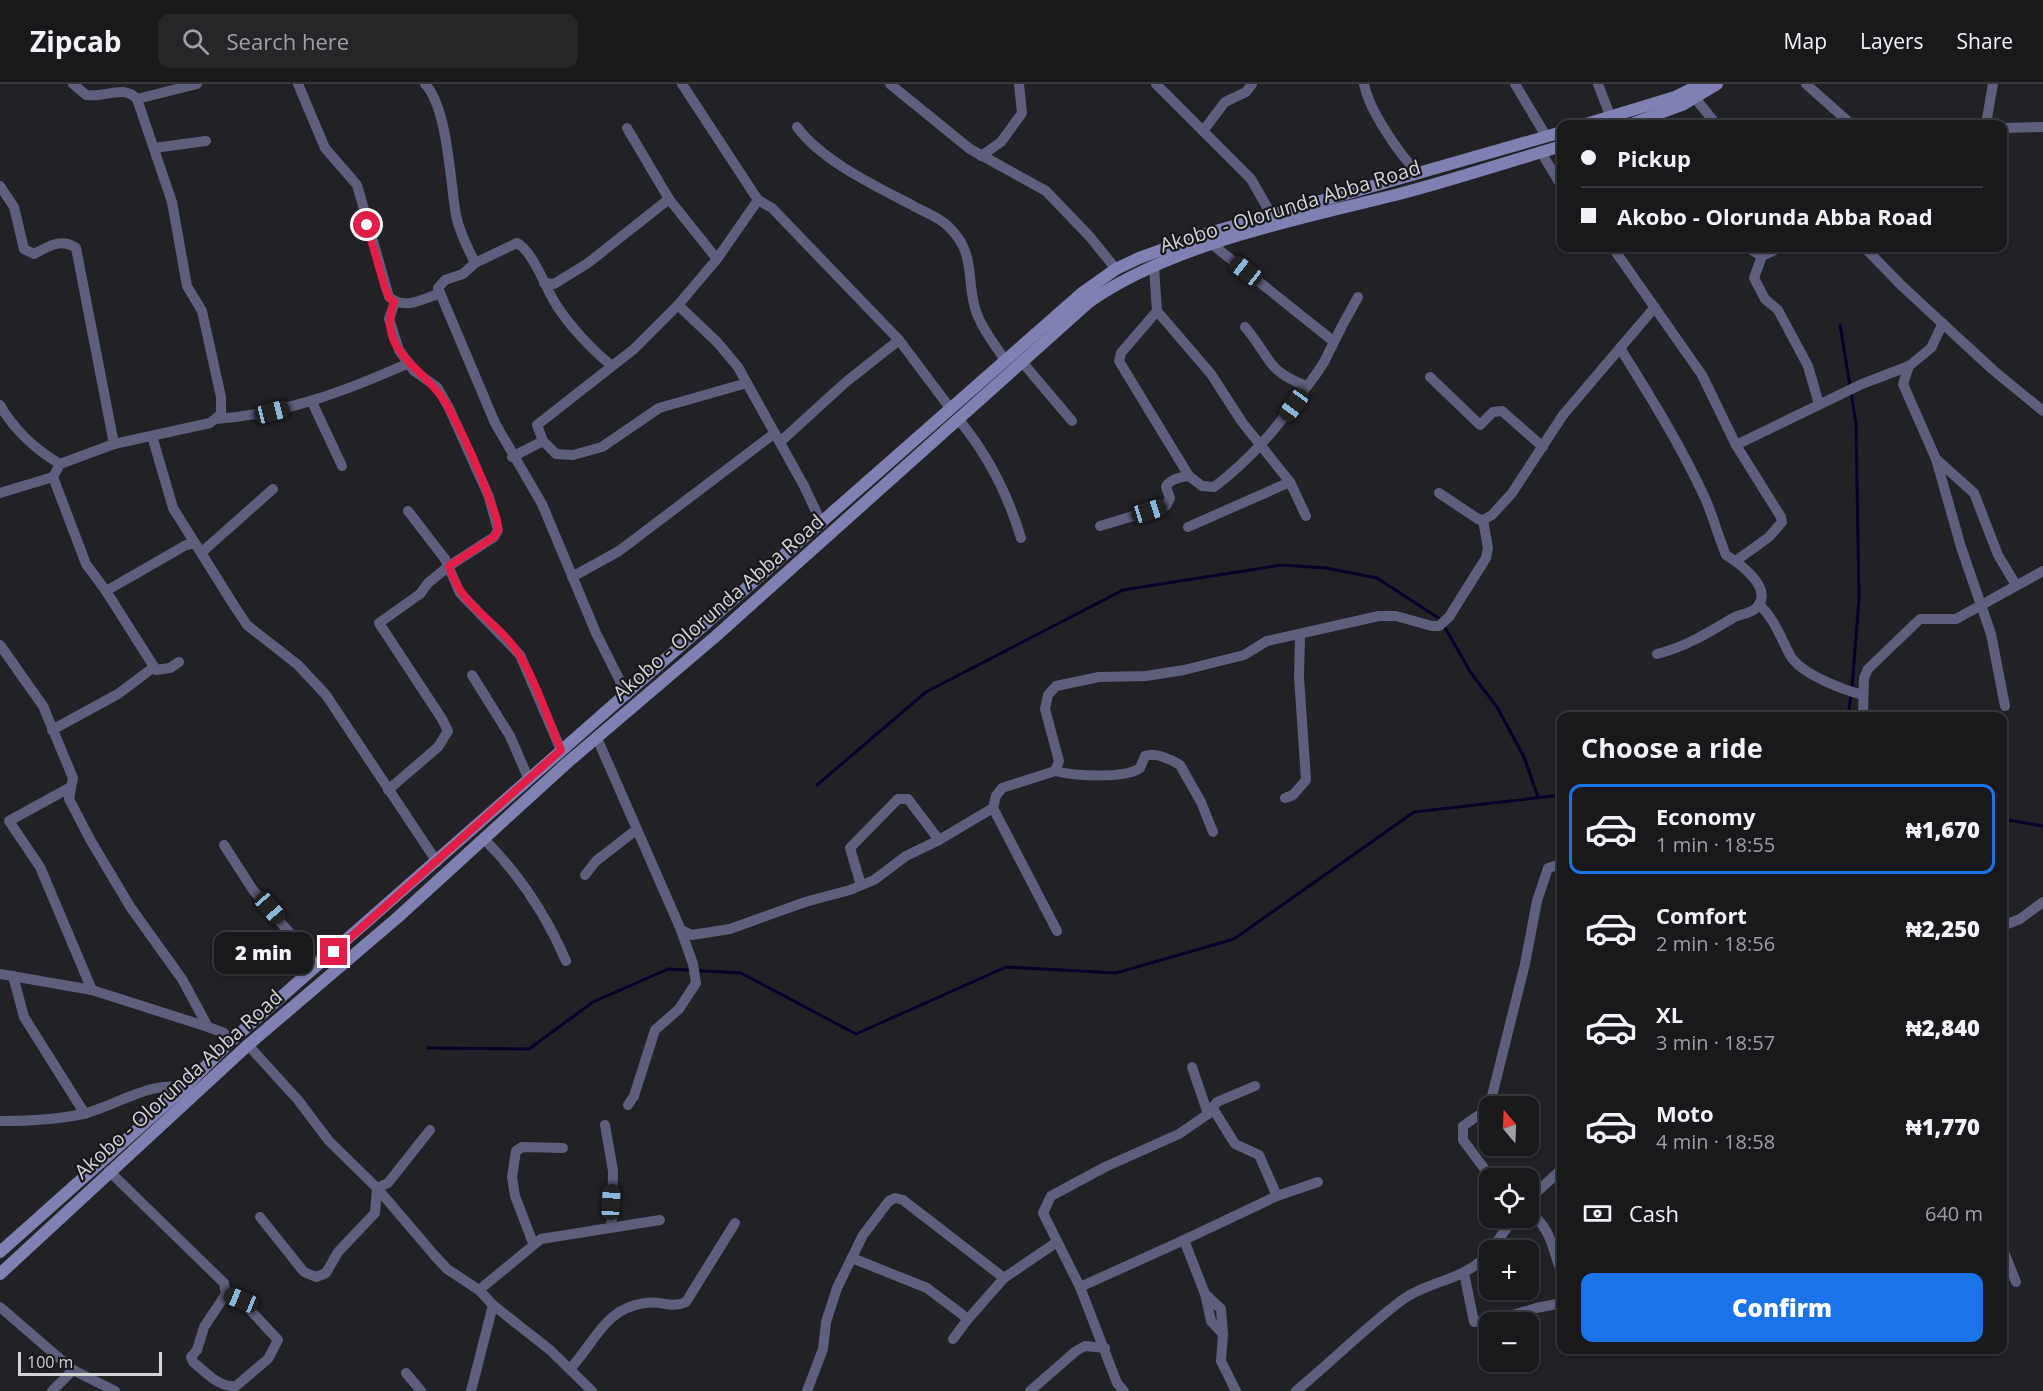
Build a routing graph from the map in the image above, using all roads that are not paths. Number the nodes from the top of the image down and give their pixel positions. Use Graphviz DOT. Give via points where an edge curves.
graph roads {
  1 [pos="74,84"];
  2 [pos="193,84"];
  3 [pos="298,84"];
  4 [pos="425,84"];
  5 [pos="682,84"];
  6 [pos="890,84"];
  7 [pos="1019,84"];
  8 [pos="1156,84"];
  9 [pos="1252,84"];
  10 [pos="1364,84"];
  11 [pos="1515,84"];
  12 [pos="1598,84"];
  13 [pos="1701,84"];
  14 [pos="1717,84"];
  15 [pos="1806,84"];
  16 [pos="1993,84"];
  17 [pos="1695,98"];
  18 [pos="137,99"];
  19 [pos="1611,118"];
  20 [pos="1603,120"];
  21 [pos="1641,120"];
  22 [pos="1713,120"];
  23 [pos="1846,120"];
  24 [pos="1987,120"];
  25 [pos="627,128"];
  26 [pos="797,128"];
  27 [pos="2007,128"];
  28 [pos="2043,128"];
  29 [pos="1203,130"];
  30 [pos="1557,133"];
  31 [pos="1546,136"];
  32 [pos="206,141"];
  33 [pos="1557,147"];
  34 [pos="154,148"];
  35 [pos="1541,152"];
  36 [pos="981,156"];
  37 [pos="1418,173"];
  38 [pos="1557,179"];
  39 [pos="0,186"];
  40 [pos="669,199"];
  41 [pos="758,200"];
  42 [pos="1272,216"];
  43 [pos="1213,245"];
  44 [pos="1618,252"];
  45 [pos="1755,252"];
  46 [pos="1770,252"];
  47 [pos="1869,252"];
  48 [pos="1762,256"];
  49 [pos="717,259"];
  50 [pos="475,263"];
  51 [pos="1154,267"];
  52 [pos="1116,269"];
  53 [pos="549,284"];
  54 [pos="438,294"];
  55 [pos="1358,297"];
  56 [pos="394,302"];
  57 [pos="678,305"];
  58 [pos="1655,307"];
  59 [pos="1157,311"];
  60 [pos="1943,324"];
  61 [pos="1245,327"];
  62 [pos="1032,335"];
  63 [pos="899,340"];
  64 [pos="1333,341"];
  65 [pos="1042,346"];
  66 [pos="1620,348"];
  67 [pos="1004,359"];
  68 [pos="409,363"];
  69 [pos="1023,363"];
  70 [pos="611,365"];
  71 [pos="1909,366"];
  72 [pos="1430,377"];
  73 [pos="747,383"];
  74 [pos="1307,386"];
  75 [pos="312,402"];
  76 [pos="1819,404"];
  77 [pos="0,405"];
  78 [pos="950,408"];
  79 [pos="2043,411"];
  80 [pos="216,419"];
  81 [pos="959,420"];
  82 [pos="1072,420"];
  83 [pos="152,436"];
  84 [pos="777,437"];
  85 [pos="543,441"];
  86 [pos="114,444"];
  87 [pos="1262,446"];
  88 [pos="1736,446"];
  89 [pos="1543,447"];
  90 [pos="512,456"];
  91 [pos="1936,459"];
  92 [pos="60,464"];
  93 [pos="342,466"];
  94 [pos="1189,476"];
  95 [pos="53,477"];
  96 [pos="1290,482"];
  97 [pos="273,489"];
  98 [pos="0,493"];
  99 [pos="1439,493"];
  100 [pos="408,511"];
  101 [pos="1306,516"];
  102 [pos="1483,519"];
  103 [pos="822,524"];
  104 [pos="1100,526"];
  105 [pos="1188,527"];
  106 [pos="1021,538"];
  107 [pos="199,548"];
  108 [pos="1737,560"];
  109 [pos="449,566"];
  110 [pos="2043,571"];
  111 [pos="572,577"];
  112 [pos="2016,585"];
  113 [pos="106,591"];
  114 [pos="1759,604"];
  115 [pos="1980,605"];
  116 [pos="1300,636"];
  117 [pos="0,645"];
  118 [pos="1657,654"];
  119 [pos="179,662"];
  120 [pos="154,667"];
  121 [pos="472,675"];
  122 [pos="627,695"];
  123 [pos="1863,695"];
  124 [pos="2005,706"];
  125 [pos="1863,712"];
  126 [pos="52,730"];
  127 [pos="597,738"];
  128 [pos="561,750"];
  129 [pos="1056,771"];
  130 [pos="529,780"];
  131 [pos="69,788"];
  132 [pos="388,790"];
  133 [pos="1285,798"];
  134 [pos="993,808"];
  135 [pos="636,830"];
  136 [pos="1213,832"];
  137 [pos="484,839"];
  138 [pos="939,840"];
  139 [pos="224,845"];
  140 [pos="436,862"];
  141 [pos="1557,865"];
  142 [pos="585,875"];
  143 [pos="861,885"];
  144 [pos="2043,902"];
  145 [pos="385,906"];
  146 [pos="396,918"];
  147 [pos="2007,924"];
  148 [pos="681,930"];
  149 [pos="1057,931"];
  150 [pos="566,962"];
  151 [pos="318,966"];
  152 [pos="0,974"];
  153 [pos="14,976"];
  154 [pos="92,990"];
  155 [pos="208,1027"];
  156 [pos="231,1041"];
  157 [pos="248,1045"];
  158 [pos="1192,1067"];
  159 [pos="1255,1086"];
  160 [pos="184,1088"];
  161 [pos="628,1106"];
  162 [pos="1210,1111"];
  163 [pos="85,1114"];
  164 [pos="0,1121"];
  165 [pos="604,1125"];
  166 [pos="430,1130"];
  167 [pos="563,1148"];
  168 [pos="1484,1168"];
  169 [pos="108,1172"];
  170 [pos="1557,1174"];
  171 [pos="1318,1182"];
  172 [pos="376,1188"];
  173 [pos="1539,1190"];
  174 [pos="1277,1196"];
  175 [pos="260,1217"];
  176 [pos="660,1220"];
  177 [pos="1539,1222"];
  178 [pos="735,1223"];
  179 [pos="610,1228"];
  180 [pos="1184,1240"];
  181 [pos="1058,1242"];
  182 [pos="533,1243"];
  183 [pos="0,1252"];
  184 [pos="852,1258"];
  185 [pos="1557,1259"];
  186 [pos="2007,1260"];
  187 [pos="1479,1264"];
  188 [pos="1464,1273"];
  189 [pos="0,1274"];
  190 [pos="1004,1278"];
  191 [pos="2016,1282"];
  192 [pos="1080,1287"];
  193 [pos="479,1290"];
  194 [pos="226,1293"];
  195 [pos="1557,1304"];
  196 [pos="493,1305"];
  197 [pos="0,1306"];
  198 [pos="968,1319"];
  199 [pos="953,1339"];
  200 [pos="1105,1348"];
  201 [pos="570,1369"];
  202 [pos="73,1370"];
  203 [pos="406,1373"];
  204 [pos="52,1391"];
  205 [pos="115,1391"];
  206 [pos="421,1391"];
  207 [pos="471,1391"];
  208 [pos="592,1391"];
  209 [pos="807,1391"];
  210 [pos="1030,1391"];
  211 [pos="1124,1391"];
  212 [pos="1236,1391"];
  213 [pos="1296,1391"];
  1 -- 18 [label="street" via="86,95 124,89"];
  2 -- 18 [label="street"];
  3 -- 56 [label="street" via="325,148 357,184 385,288"];
  4 -- 50 [label="street" via="434,96 446,147 456,216"];
  5 -- 41 [label="street"];
  6 -- 36 [label="street"];
  7 -- 36 [label="street" via="1022,113 1001,142"];
  8 -- 29 [label="street"];
  9 -- 29 [label="street" via="1246,92 1225,102"];
  10 -- 37 [label="street" via="1378,116 1408,164"];
  11 -- 31 [label="street"];
  12 -- 19 [label="street"];
  13 -- 19 [label="main road"];
  14 -- 17 [label="main road"];
  15 -- 23 [label="street"];
  16 -- 24 [label="street"];
  17 -- 21 [label="main road"];
  17 -- 22 [label="street"];
  18 -- 34 [label="street"];
  19 -- 20 [label="main road"];
  25 -- 40 [label="street"];
  26 -- 67 [label="street" via="806,139 859,177 950,228 968,255 979,319"];
  27 -- 28 [label="street"];
  29 -- 42 [label="street" via="1251,179"];
  30 -- 31 [label="main road, Akobo - Olorunda Abba Road"];
  31 -- 37 [label="main road, Akobo - Olorunda Abba Road"];
  32 -- 34 [label="street"];
  33 -- 35 [label="main road, Akobo - Olorunda Abba Road"];
  34 -- 80 [label="street" via="176,217 187,286 202,311 221,397 221,414"];
  35 -- 38 [label="street"];
  35 -- 43 [label="main road, Akobo - Olorunda Abba Road"];
  36 -- 52 [label="street" via="1046,191"];
  37 -- 42 [label="main road, Akobo - Olorunda Abba Road"];
  39 -- 86 [label="street" via="14,207 24,249 34,254 51,244 68,243 76,248"];
  40 -- 49 [label="street"];
  40 -- 53 [label="street" via="588,263"];
  41 -- 49 [label="street"];
  41 -- 63 [label="street" via="772,208"];
  42 -- 52 [label="main road, Akobo - Olorunda Abba Road" via="1209,233"];
  43 -- 51 [label="main road, Akobo - Olorunda Abba Road"];
  43 -- 64 [label="street"];
  44 -- 58 [label="street"];
  45 -- 48 [label="street"];
  46 -- 48 [label="street"];
  47 -- 60 [label="street"];
  48 -- 76 [label="street" via="1754,278 1765,299 1778,310 1808,366"];
  49 -- 57 [label="street"];
  50 -- 53 [label="street" via="517,243"];
  50 -- 54 [label="street" via="463,274 441,283"];
  51 -- 59 [label="street"];
  51 -- 65 [label="main road, Akobo - Olorunda Abba Road" via="1117,283 1089,302"];
  52 -- 62 [label="main road, Akobo - Olorunda Abba Road"];
  53 -- 70 [label="street" via="551,296 592,350"];
  54 -- 56 [label="street" via="406,305"];
  54 -- 90 [label="street"];
  55 -- 64 [label="street"];
  56 -- 68 [label="street" via="389,319 391,330"];
  57 -- 70 [label="street" via="634,349"];
  57 -- 73 [label="street" via="717,342"];
  58 -- 66 [label="street"];
  58 -- 88 [label="street" via="1702,375"];
  59 -- 87 [label="street" via="1211,374"];
  59 -- 94 [label="street" via="1121,353 1119,361"];
  60 -- 71 [label="street" via="1930,348"];
  60 -- 79 [label="street"];
  61 -- 74 [label="street" via="1273,368 1288,380"];
  62 -- 65 [label="main road"];
  62 -- 67 [label="main road, Akobo - Olorunda Abba Road"];
  63 -- 78 [label="street"];
  63 -- 84 [label="street" via="817,411"];
  64 -- 74 [label="street"];
  65 -- 69 [label="main road, Akobo - Olorunda Abba Road"];
  66 -- 89 [label="street" via="1563,416"];
  66 -- 108 [label="street" via="1653,398 1689,466 1726,555"];
  67 -- 78 [label="main road, Akobo - Olorunda Abba Road"];
  68 -- 75 [label="street"];
  68 -- 109 [label="street" via="437,387 449,408 497,520 494,537"];
  69 -- 81 [label="main road, Akobo - Olorunda Abba Road"];
  69 -- 82 [label="street"];
  70 -- 85 [label="street" via="537,425"];
  71 -- 76 [label="street"];
  71 -- 91 [label="street" via="1903,384"];
  72 -- 89 [label="street" via="1480,426 1493,412 1502,411"];
  73 -- 84 [label="street"];
  73 -- 85 [label="street" via="659,408 602,447 556,454"];
  74 -- 87 [label="street"];
  75 -- 80 [label="street" via="256,416"];
  75 -- 93 [label="street"];
  76 -- 88 [label="street"];
  77 -- 92 [label="street" via="22,435"];
  78 -- 103 [label="main road, Akobo - Olorunda Abba Road"];
  80 -- 83 [label="street"];
  81 -- 106 [label="street" via="1006,494"];
  81 -- 127 [label="main road, Akobo - Olorunda Abba Road"];
  83 -- 86 [label="street"];
  83 -- 107 [label="street" via="173,508"];
  84 -- 103 [label="street"];
  84 -- 111 [label="street" via="619,551"];
  85 -- 90 [label="street"];
  86 -- 92 [label="street"];
  87 -- 94 [label="street" via="1214,487 1202,486"];
  87 -- 96 [label="street"];
  88 -- 108 [label="street" via="1782,522 1769,537"];
  89 -- 102 [label="street" via="1512,493 1492,515"];
  90 -- 111 [label="street" via="542,504"];
  91 -- 112 [label="street" via="1974,493 1998,555"];
  91 -- 115 [label="street"];
  92 -- 95 [label="street"];
  94 -- 104 [label="street" via="1167,483 1170,498 1166,506"];
  95 -- 98 [label="street"];
  95 -- 113 [label="street" via="86,564"];
  96 -- 101 [label="street"];
  96 -- 105 [label="street"];
  97 -- 107 [label="street"];
  99 -- 102 [label="street"];
  100 -- 109 [label="street"];
  102 -- 116 [label="street" via="1486,558 1443,623 1432,626 1396,616 1379,616"];
  103 -- 122 [label="main road, Akobo - Olorunda Abba Road"];
  107 -- 113 [label="street" via="186,545"];
  107 -- 132 [label="street" via="247,625 298,665 326,695"];
  108 -- 114 [label="street" via="1757,583"];
  109 -- 128 [label="street" via="460,593 520,656"];
  109 -- 132 [label="street" via="420,594 379,623 448,731 438,747"];
  110 -- 112 [label="street"];
  111 -- 122 [label="street"];
  112 -- 115 [label="street"];
  113 -- 120 [label="street"];
  114 -- 118 [label="street" via="1678,649"];
  114 -- 123 [label="street" via="1779,628 1791,657 1801,667"];
  115 -- 123 [label="street" via="1950,621 1920,619 1868,669"];
  115 -- 124 [label="street" via="1991,634"];
  116 -- 129 [label="street" via="1267,641 1244,655 1184,670 1146,676 1099,676 1056,686 1048,695 1045,709 1059,761"];
  116 -- 133 [label="street" via="1306,780"];
  117 -- 126 [label="street" via="43,706"];
  119 -- 120 [label="street" via="162,671"];
  120 -- 126 [label="street" via="118,694"];
  121 -- 130 [label="street" via="510,736"];
  122 -- 128 [label="main road, Akobo - Olorunda Abba Road"];
  123 -- 125 [label="street"];
  126 -- 131 [label="street" via="73,778"];
  127 -- 135 [label="street"];
  127 -- 137 [label="main road, Akobo - Olorunda Abba Road"];
  128 -- 130 [label="main road, Akobo - Olorunda Abba Road"];
  129 -- 134 [label="street" via="1002,788"];
  129 -- 136 [label="street" via="1091,775 1131,772 1140,768 1145,756 1153,754 1175,762 1201,802"];
  130 -- 140 [label="main road, Akobo - Olorunda Abba Road"];
  131 -- 154 [label="street" via="9,820 40,867"];
  131 -- 155 [label="street" via="69,799 91,842 182,980"];
  132 -- 140 [label="street"];
  134 -- 138 [label="street"];
  134 -- 149 [label="street"];
  135 -- 142 [label="street" via="596,861"];
  135 -- 148 [label="street"];
  137 -- 146 [label="main road, Akobo - Olorunda Abba Road"];
  137 -- 150 [label="street" via="506,861 552,930"];
  138 -- 143 [label="street"];
  138 -- 143 [label="street" via="908,800 898,799 850,848"];
  139 -- 151 [label="street" via="253,890"];
  140 -- 145 [label="main road, Akobo - Olorunda Abba Road"];
  141 -- 168 [label="street" via="1548,868 1537,900 1489,1108 1463,1126 1463,1140"];
  143 -- 148 [label="street" via="730,929 692,935"];
  144 -- 147 [label="street"];
  145 -- 146 [label="main road"];
  145 -- 151 [label="main road, Akobo - Olorunda Abba Road"];
  146 -- 157 [label="main road, Akobo - Olorunda Abba Road"];
  148 -- 161 [label="street" via="696,983 680,1009 656,1030"];
  151 -- 156 [label="main road, Akobo - Olorunda Abba Road"];
  152 -- 153 [label="street"];
  153 -- 154 [label="street"];
  153 -- 163 [label="street" via="24,1017"];
  154 -- 155 [label="street"];
  155 -- 156 [label="street" via="224,1033"];
  156 -- 160 [label="main road, Akobo - Olorunda Abba Road"];
  157 -- 169 [label="main road, Akobo - Olorunda Abba Road"];
  157 -- 172 [label="street" via="329,1141"];
  158 -- 162 [label="street"];
  159 -- 162 [label="street" via="1217,1102"];
  160 -- 163 [label="street" via="155,1088"];
  160 -- 183 [label="main road, Akobo - Olorunda Abba Road"];
  162 -- 174 [label="street" via="1235,1144 1259,1155"];
  162 -- 181 [label="street" via="1179,1134 1051,1196 1043,1213"];
  163 -- 164 [label="street"];
  165 -- 179 [label="street" via="613,1171"];
  166 -- 172 [label="street" via="388,1183"];
  167 -- 182 [label="street" via="516,1151 512,1177 515,1196"];
  169 -- 189 [label="main road, Akobo - Olorunda Abba Road"];
  169 -- 194 [label="street" via="208,1266 224,1283"];
  170 -- 173 [label="street"];
  171 -- 174 [label="street"];
  172 -- 175 [label="street" via="375,1213 338,1252 326,1273 316,1277 304,1272"];
  172 -- 193 [label="street" via="447,1269"];
  174 -- 180 [label="street"];
  176 -- 179 [label="street"];
  177 -- 185 [label="street"];
  178 -- 201 [label="street" via="686,1302 675,1307 651,1302 638,1304 611,1316"];
  179 -- 182 [label="street" via="551,1236"];
  180 -- 192 [label="street"];
  180 -- 212 [label="street" via="1211,1321 1223,1334 1221,1361"];
  181 -- 190 [label="street"];
  181 -- 192 [label="street"];
  182 -- 193 [label="street"];
  184 -- 190 [label="street" via="864,1235 895,1198 903,1200"];
  184 -- 198 [label="street" via="927,1288"];
  184 -- 209 [label="street" via="830,1305 823,1349"];
  186 -- 191 [label="street"];
  187 -- 188 [label="street"];
  188 -- 195 [label="street" via="1474,1322"];
  188 -- 213 [label="street" via="1403,1300"];
  190 -- 198 [label="street"];
  192 -- 200 [label="street"];
  193 -- 196 [label="street"];
  194 -- 194 [label="street" via="191,1357 223,1386 230,1387 268,1359 278,1340 241,1300"];
  196 -- 201 [label="street"];
  196 -- 207 [label="street"];
  197 -- 202 [label="street"];
  198 -- 199 [label="street"];
  200 -- 210 [label="street" via="1084,1346"];
  200 -- 211 [label="street" via="1117,1383"];
  201 -- 208 [label="street"];
  202 -- 204 [label="street"];
  202 -- 205 [label="street"];
  203 -- 206 [label="street"];
}
